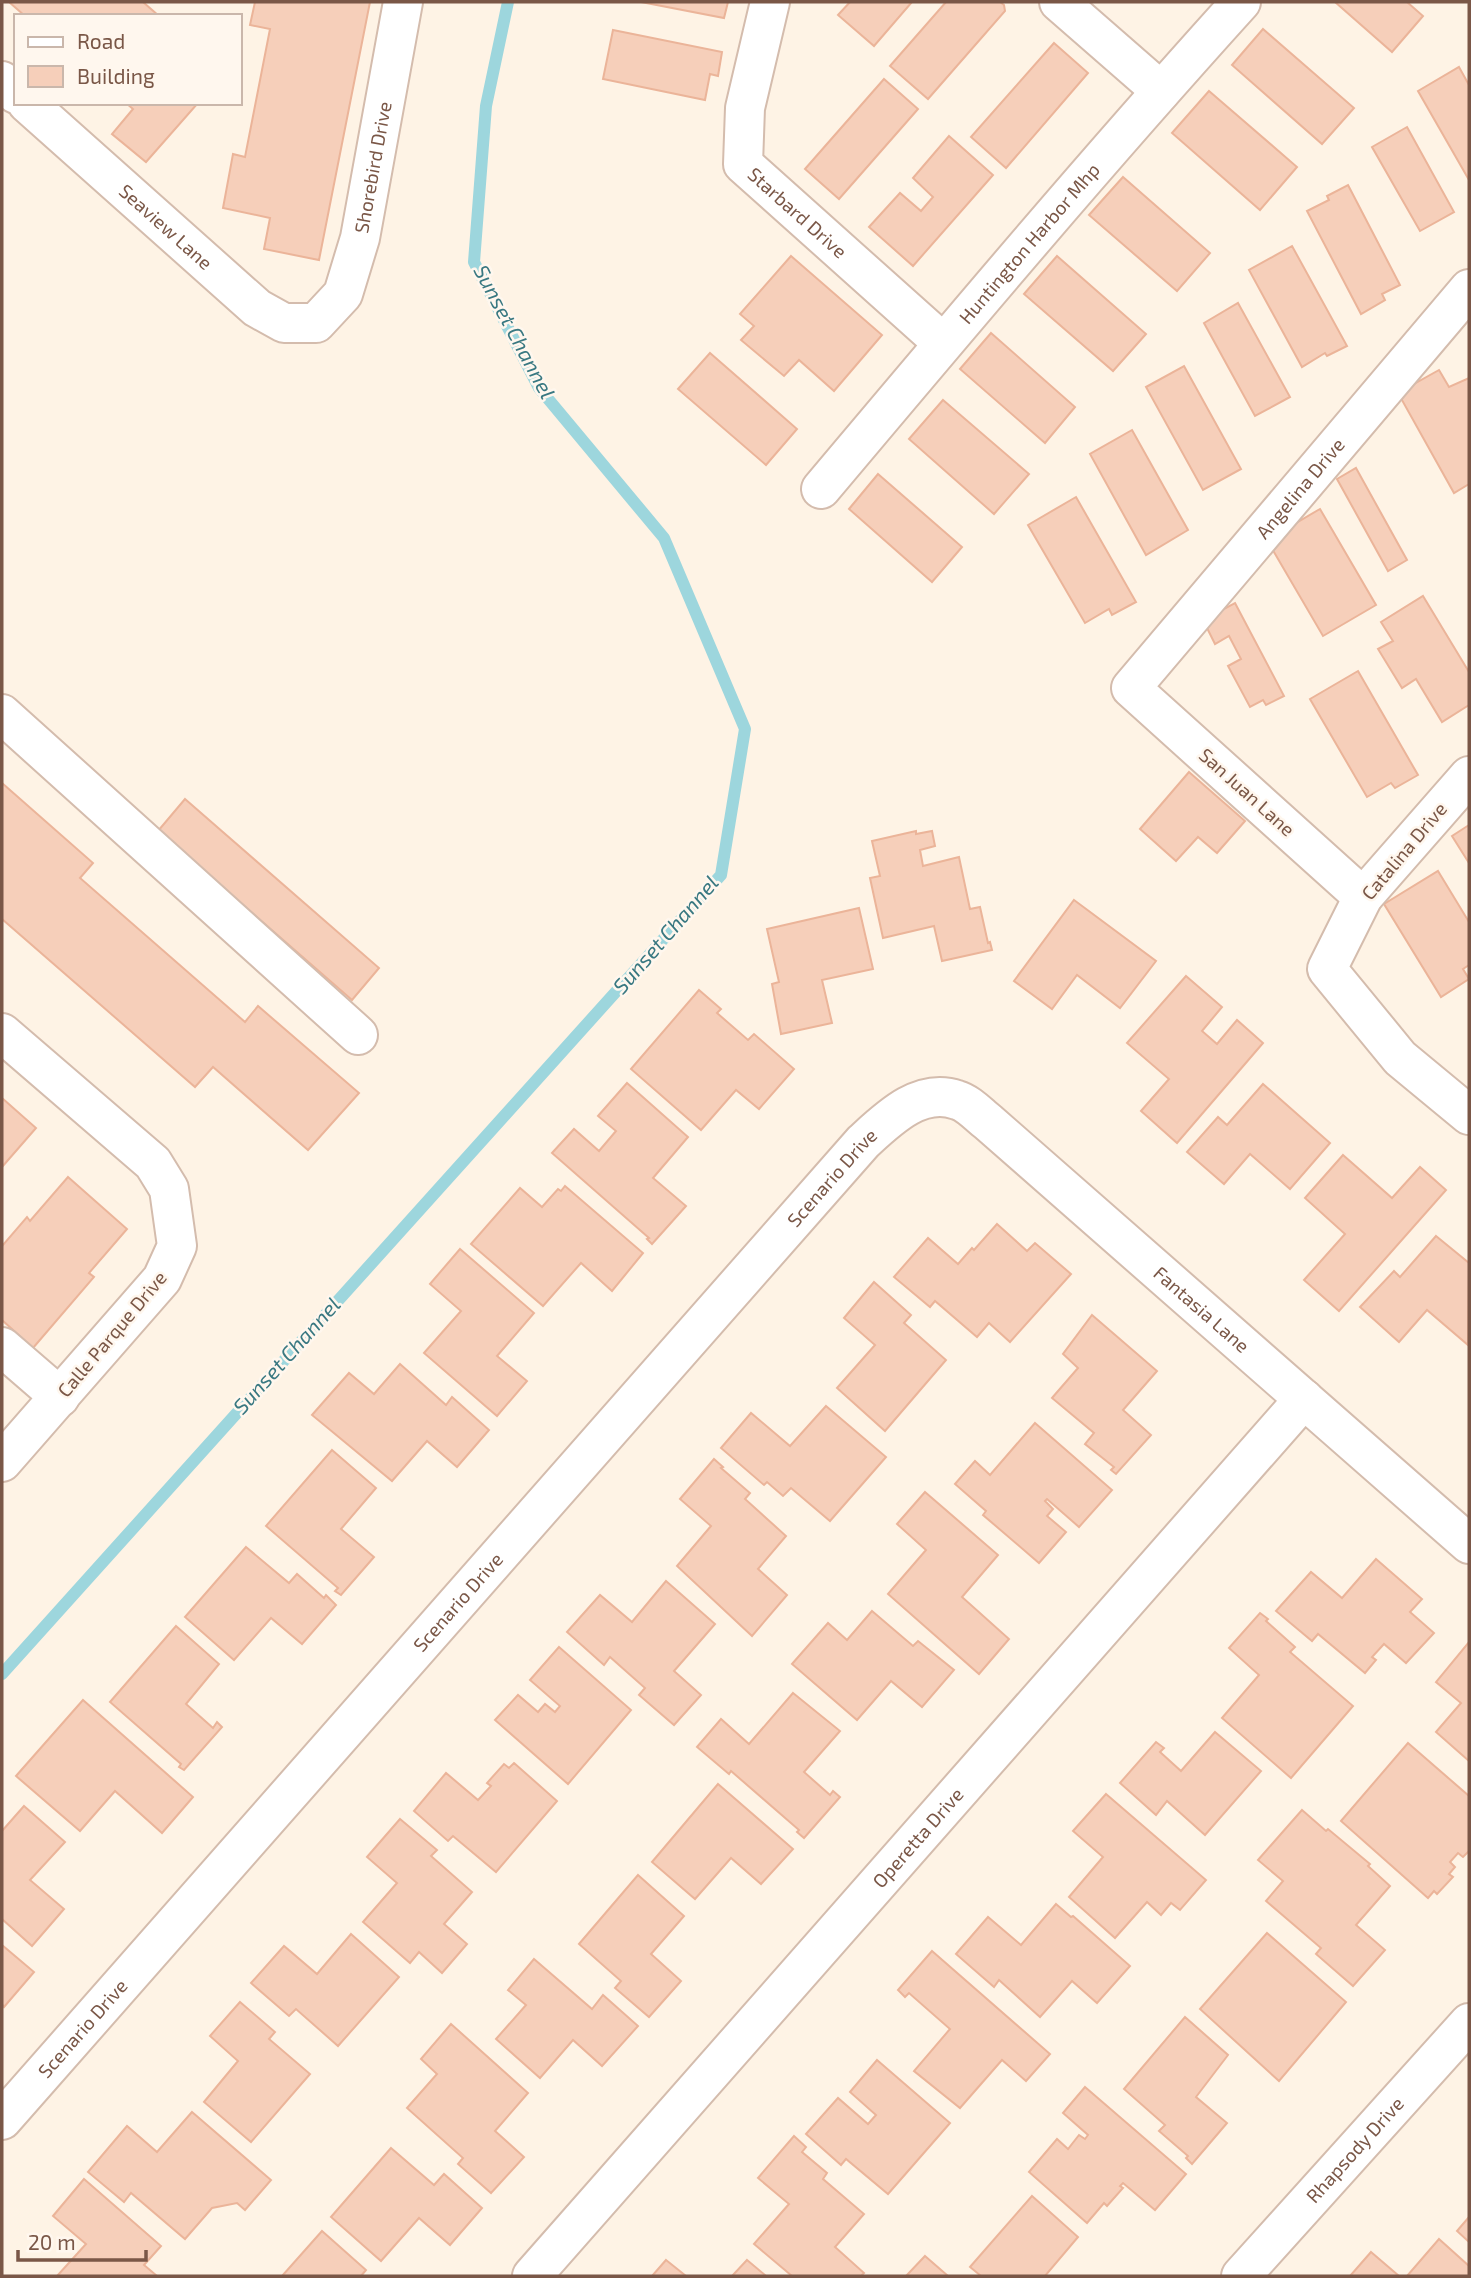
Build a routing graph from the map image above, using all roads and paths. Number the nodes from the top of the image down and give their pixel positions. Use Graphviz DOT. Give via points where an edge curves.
graph roads {
  1 [pos="403,2"];
  2 [pos="770,2"];
  3 [pos="1059,2"];
  4 [pos="1241,2"];
  5 [pos="1161,91"];
  6 [pos="29,105"];
  7 [pos="1466,301"];
  8 [pos="316,323"];
  9 [pos="943,343"];
  10 [pos="821,489"];
  11 [pos="1130,688"];
  12 [pos="2,714"];
  13 [pos="1469,776"];
  14 [pos="1363,897"];
  15 [pos="2,1033"];
  16 [pos="358,1035"];
  17 [pos="926,1100"];
  18 [pos="1469,1115"];
  19 [pos="2,1347"];
  20 [pos="60,1396"];
  21 [pos="1304,1399"];
  22 [pos="2,1462"];
  23 [pos="1469,1544"];
  24 [pos="1469,2023"];
  25 [pos="2,2120"];
  26 [pos="532,2276"];
  27 [pos="1241,2276"];
  1 -- 8 [label="street, Shorebird Drive" via="360,238 343,294"];
  2 -- 9 [label="street, Starbard Drive" via="745,108 743,164"];
  3 -- 5 [label="street"];
  4 -- 5 [label="street, Huntington Harbor Mhp"];
  5 -- 9 [label="street, Huntington Harbor Mhp"];
  6 -- 8 [label="street, Seaview Lane" via="257,308 284,323"];
  7 -- 11 [label="street, Angelina Drive"];
  9 -- 10 [label="street, Huntington Harbor Mhp"];
  11 -- 14 [label="street, San Juan Lane"];
  12 -- 16 [label="street"];
  13 -- 14 [label="street, Catalina Drive"];
  14 -- 18 [label="street, Catalina Drive" via="1327,969 1400,1058"];
  15 -- 20 [label="street, Calle Parque Drive" via="153,1163 169,1189 177,1246 162,1279"];
  17 -- 21 [label="street, Fantasia Lane" via="960,1100 988,1122"];
  17 -- 25 [label="street, Scenario Drive" via="906,1106 863,1142"];
  19 -- 20 [label="street"];
  20 -- 22 [label="street, Calle Parque Drive"];
  21 -- 23 [label="street, Fantasia Lane"];
  21 -- 26 [label="street, Operetta Drive"];
  24 -- 27 [label="street, Rhapsody Drive"];
}
